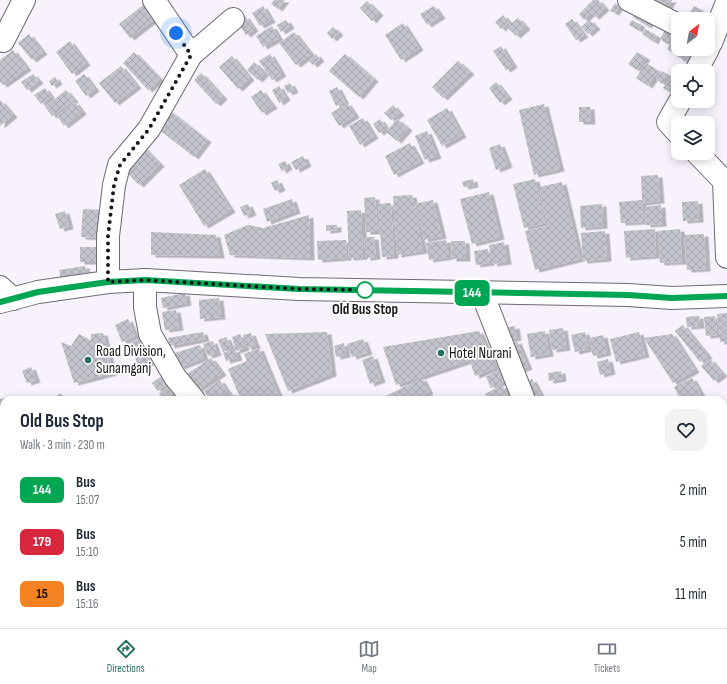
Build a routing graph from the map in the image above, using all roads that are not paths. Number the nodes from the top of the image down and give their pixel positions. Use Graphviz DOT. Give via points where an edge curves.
graph roads {
  1 [pos="24,0"];
  2 [pos="154,0"];
  3 [pos="629,0"];
  4 [pos="727,2"];
  5 [pos="233,19"];
  6 [pos="671,21"];
  7 [pos="715,31"];
  8 [pos="3,41"];
  9 [pos="191,55"];
  10 [pos="671,117"];
  11 [pos="671,125"];
  12 [pos="704,160"];
  13 [pos="727,257"];
  14 [pos="145,280"];
  15 [pos="108,282"];
  16 [pos="482,293"];
  17 [pos="4,296"];
  18 [pos="727,296"];
  19 [pos="191,396"];
  20 [pos="522,396"];
  1 -- 8 [label="street"];
  2 -- 9 [label="street"];
  3 -- 6 [label="street"];
  4 -- 7 [label="street"];
  5 -- 9 [label="street"];
  9 -- 15 [label="street" via="149,129 120,165 114,185 108,236"];
  10 -- 11 [label="street" via="668,122"];
  12 -- 13 [label="street" via="724,181"];
  14 -- 15 [label="street"];
  14 -- 16 [label="street" via="299,289"];
  14 -- 19 [label="street" via="145,307 150,334 175,377"];
  15 -- 17 [label="street"];
  16 -- 18 [label="street" via="672,298"];
  16 -- 20 [label="street"];
}
